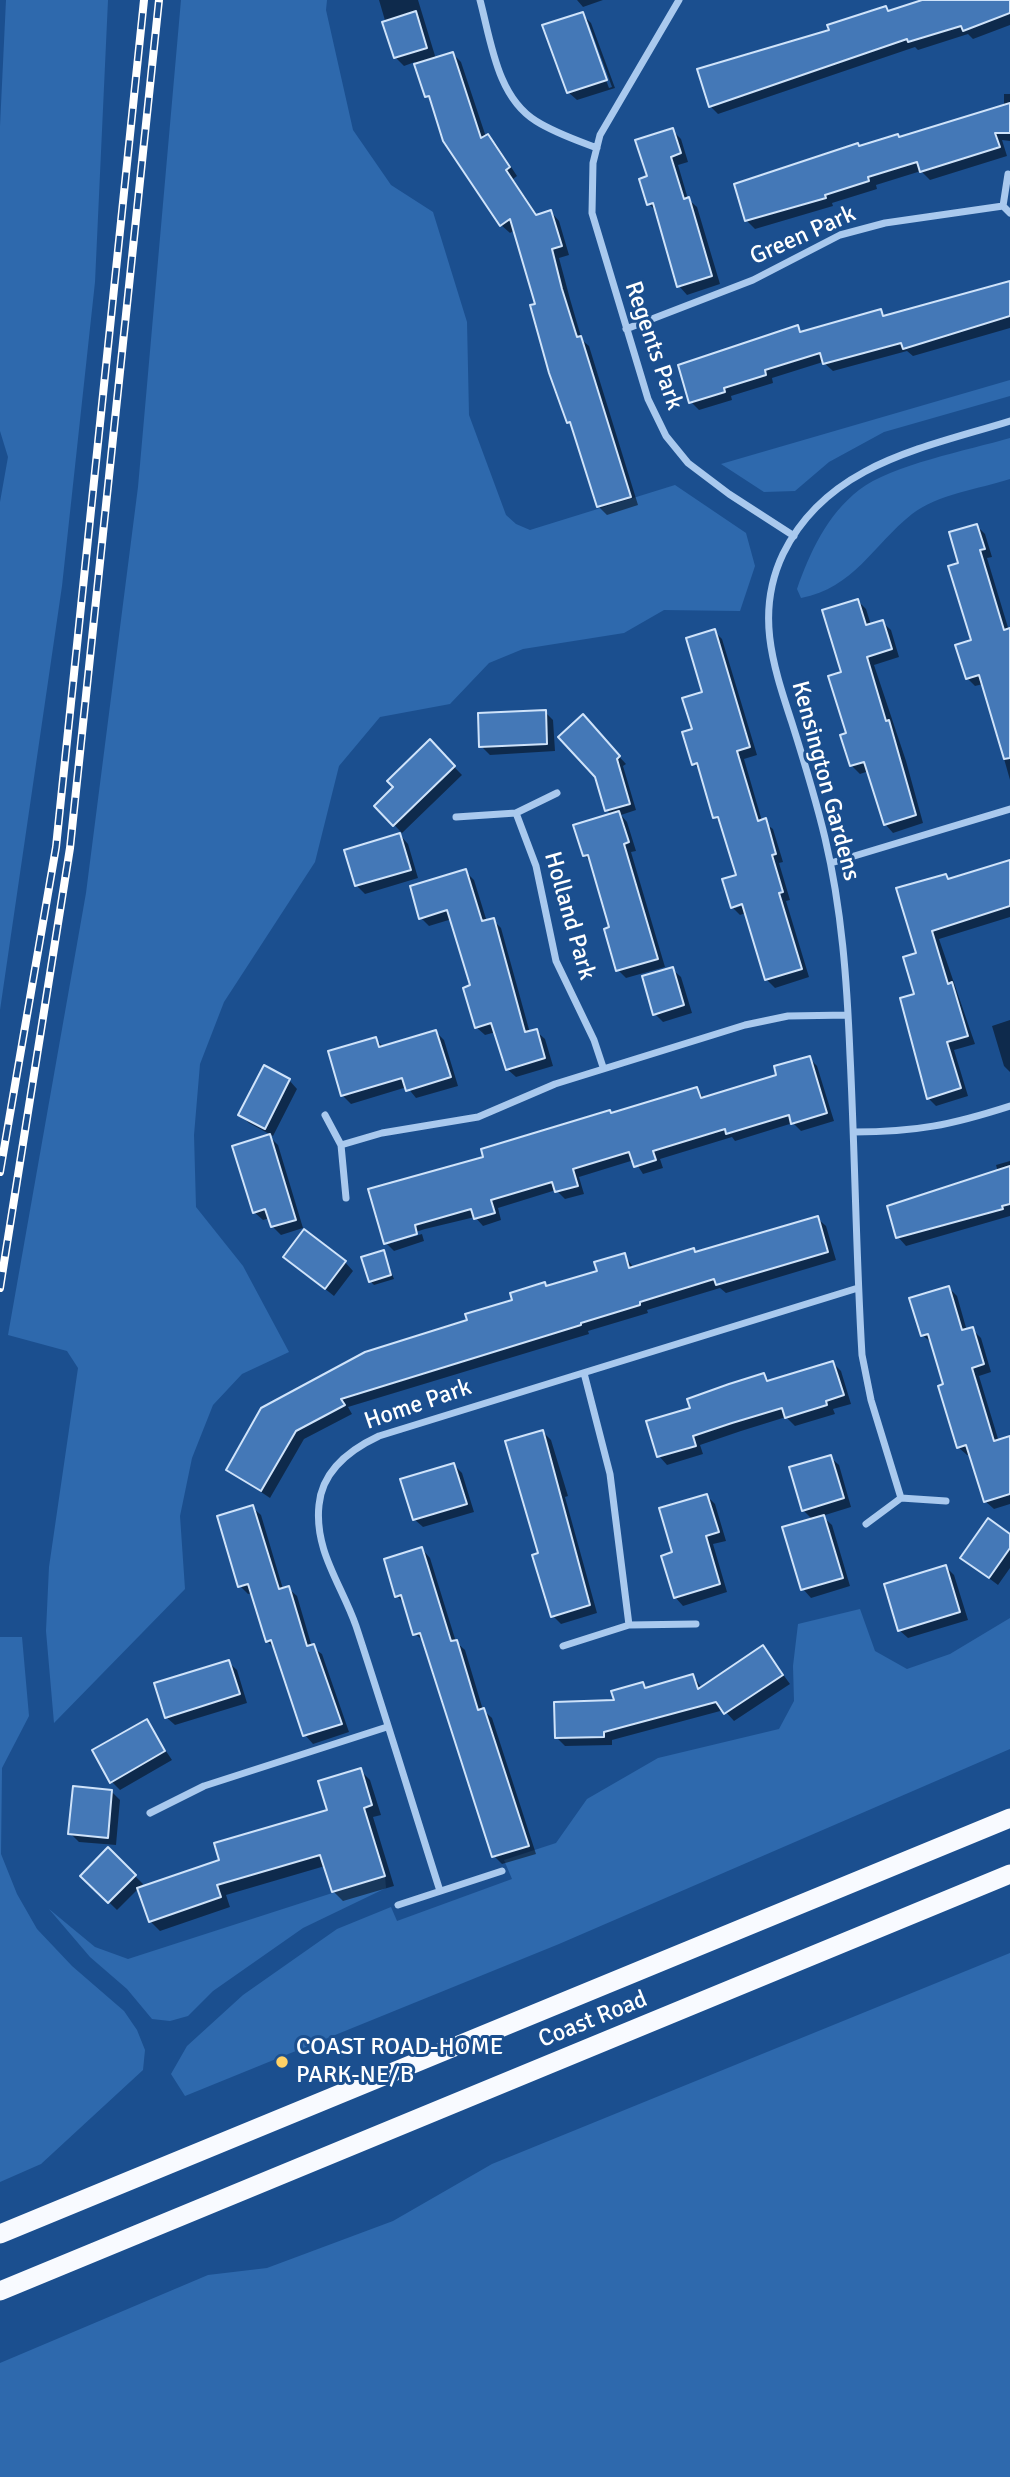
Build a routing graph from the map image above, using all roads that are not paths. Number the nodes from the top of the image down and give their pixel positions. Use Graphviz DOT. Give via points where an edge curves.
graph roads {
  1 [pos="480,0"];
  2 [pos="679,0"];
  3 [pos="597,148"];
  4 [pos="1008,174"];
  5 [pos="1003,206"];
  6 [pos="1010,213"];
  7 [pos="626,329"];
  8 [pos="1010,421"];
  9 [pos="794,536"];
  10 [pos="557,793"];
  11 [pos="1010,809"];
  12 [pos="516,813"];
  13 [pos="456,817"];
  14 [pos="831,863"];
  15 [pos="848,1015"];
  16 [pos="604,1067"];
  17 [pos="1010,1106"];
  18 [pos="325,1115"];
  19 [pos="854,1132"];
  20 [pos="341,1145"];
  21 [pos="345,1198"];
  22 [pos="858,1288"];
  23 [pos="584,1373"];
  24 [pos="901,1498"];
  25 [pos="946,1501"];
  26 [pos="866,1524"];
  27 [pos="696,1624"];
  28 [pos="629,1625"];
  29 [pos="563,1646"];
  30 [pos="387,1727"];
  31 [pos="150,1813"];
  32 [pos="1010,1818"];
  33 [pos="502,1871"];
  34 [pos="1010,1874"];
  35 [pos="440,1891"];
  36 [pos="398,1905"];
  37 [pos="0,2234"];
  38 [pos="0,2291"];
  1 -- 3 [label="street" via="498,67 516,103 535,121"];
  2 -- 3 [label="street, Regents Park" via="627,84"];
  3 -- 7 [label="street, Regents Park" via="593,213"];
  4 -- 5 [label="street"];
  5 -- 6 [label="street"];
  5 -- 7 [label="street, Green Park" via="885,223 840,235 744,284"];
  7 -- 9 [label="street, Regents Park" via="648,399 675,449 729,494"];
  8 -- 9 [label="street, Kensington Gardens" via="873,465 822,500"];
  9 -- 14 [label="street, Kensington Gardens" via="771,590 768,635"];
  10 -- 12 [label="street"];
  11 -- 14 [label="street"];
  12 -- 13 [label="street"];
  12 -- 16 [label="street, Holland Park" via="536,866 556,961"];
  14 -- 15 [label="street, Kensington Gardens"];
  15 -- 16 [label="street" via="768,1019"];
  15 -- 19 [label="street, Kensington Gardens"];
  16 -- 20 [label="street" via="478,1117 382,1133"];
  17 -- 19 [label="street" via="914,1132"];
  18 -- 20 [label="street"];
  19 -- 22 [label="street, Kensington Gardens"];
  20 -- 21 [label="street"];
  22 -- 23 [label="street, Home Park"];
  22 -- 24 [label="street, Kensington Gardens" via="866,1378"];
  23 -- 28 [label="street" via="610,1474"];
  23 -- 30 [label="street, Home Park" via="379,1436 349,1454 328,1476 319,1504 320,1541 355,1623"];
  24 -- 25 [label="street"];
  24 -- 26 [label="street"];
  27 -- 28 [label="street"];
  28 -- 29 [label="street"];
  30 -- 31 [label="street" via="204,1786"];
  30 -- 35 [label="street, Home Park"];
  32 -- 37 [label="highway, Coast Road"];
  33 -- 35 [label="street"];
  34 -- 38 [label="highway, Coast Road"];
  35 -- 36 [label="street"];
}
